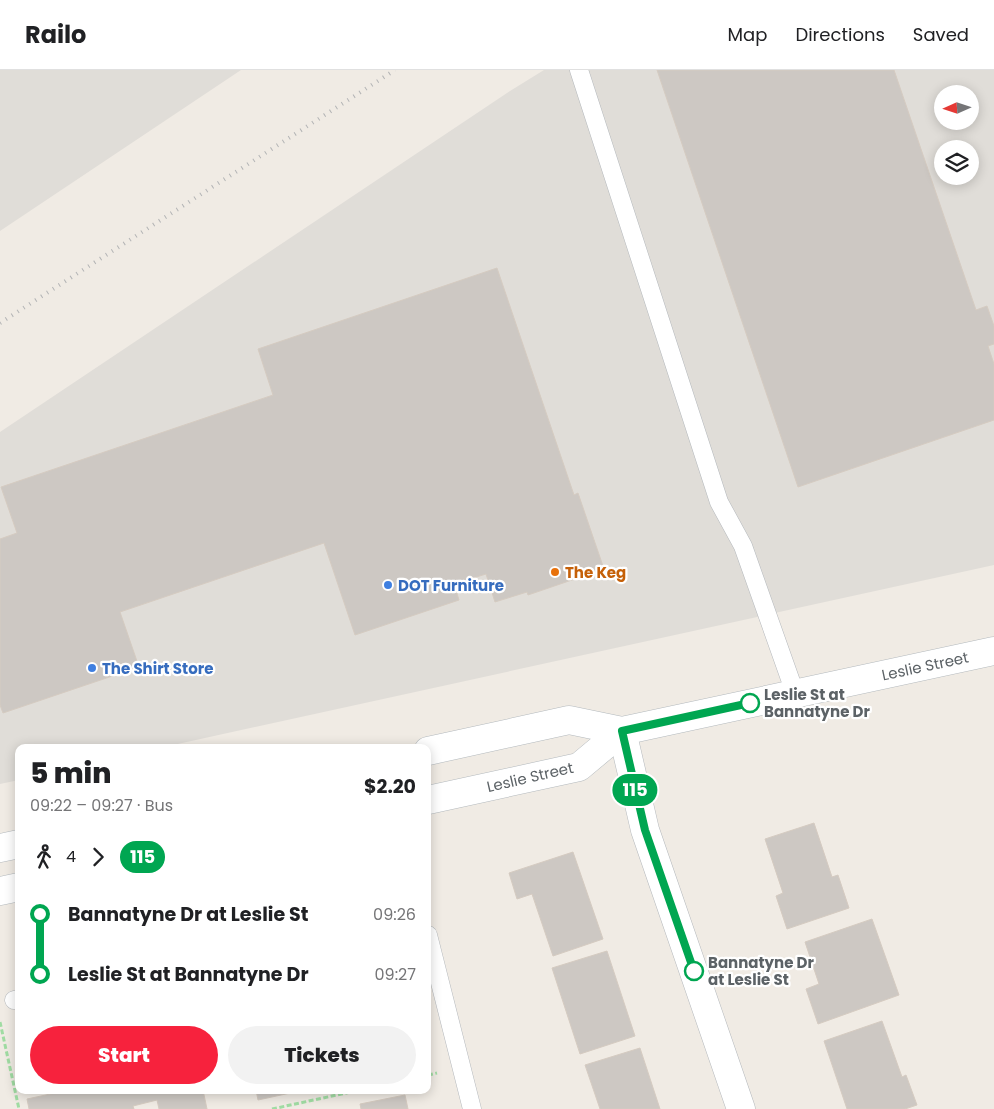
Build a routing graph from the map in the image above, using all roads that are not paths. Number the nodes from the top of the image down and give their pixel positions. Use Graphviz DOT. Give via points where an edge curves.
graph roads {
  1 [pos="579,70"];
  2 [pos="994,651"];
  3 [pos="795,693"];
  4 [pos="622,731"];
  5 [pos="431,750"];
  6 [pos="431,799"];
  7 [pos="15,845"];
  8 [pos="0,848"];
  9 [pos="15,888"];
  10 [pos="0,891"];
  11 [pos="431,947"];
  12 [pos="472,1109"];
  13 [pos="742,1109"];
  1 -- 3 [label="lane" via="718,502 743,546"];
  2 -- 3 [label="main road, Leslie Street"];
  3 -- 4 [label="main road, Leslie Street"];
  4 -- 5 [label="main road, Leslie Street" via="569,720"];
  4 -- 6 [label="main road, Leslie Street" via="579,767"];
  4 -- 13 [label="main road" via="645,830"];
  7 -- 8 [label="main road"];
  9 -- 10 [label="main road"];
  11 -- 12 [label="lane"];
}
